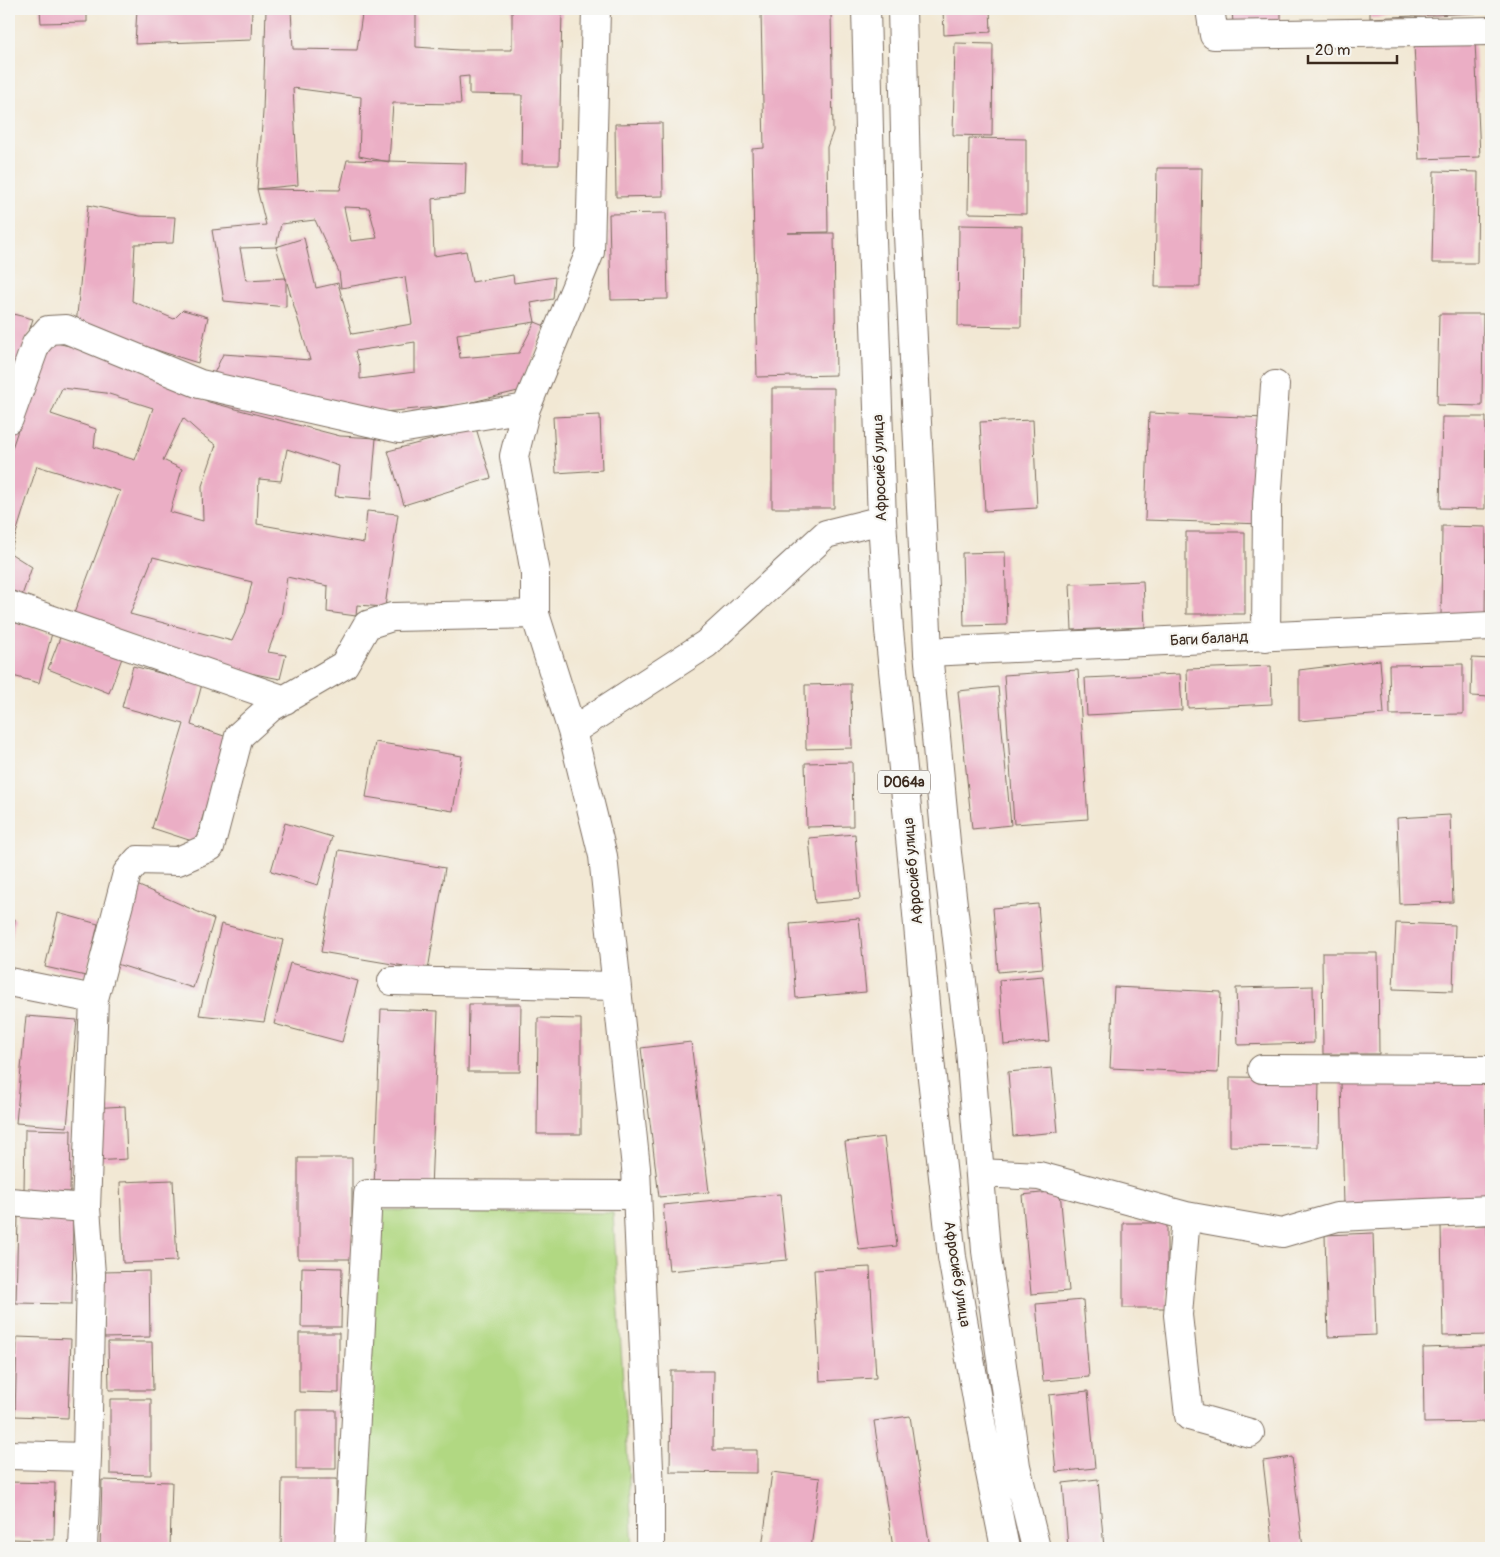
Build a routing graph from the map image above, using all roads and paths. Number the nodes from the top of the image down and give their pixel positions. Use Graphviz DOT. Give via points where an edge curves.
graph roads {
  1 [pos="596,9"];
  2 [pos="866,9"];
  3 [pos="902,9"];
  4 [pos="1210,9"];
  5 [pos="1491,31"];
  6 [pos="903,49"];
  7 [pos="868,50"];
  8 [pos="871,211"];
  9 [pos="907,214"];
  10 [pos="1275,385"];
  11 [pos="526,408"];
  12 [pos="9,419"];
  13 [pos="882,520"];
  14 [pos="9,605"];
  15 [pos="535,614"];
  16 [pos="1491,626"];
  17 [pos="1266,637"];
  18 [pos="928,652"];
  19 [pos="285,700"];
  20 [pos="572,731"];
  21 [pos="392,981"];
  22 [pos="9,982"];
  23 [pos="616,986"];
  24 [pos="94,1000"];
  25 [pos="1262,1069"];
  26 [pos="1491,1070"];
  27 [pos="980,1173"];
  28 [pos="637,1195"];
  29 [pos="9,1202"];
  30 [pos="86,1208"];
  31 [pos="1491,1210"];
  32 [pos="1186,1216"];
  33 [pos="1250,1433"];
  34 [pos="9,1455"];
  35 [pos="87,1456"];
  36 [pos="83,1548"];
  37 [pos="349,1548"];
  38 [pos="650,1548"];
  39 [pos="1005,1548"];
  40 [pos="1036,1548"];
  1 -- 11 [label="street" via="590,252"];
  2 -- 7 [label="street, Афросиёб улица / D064a"];
  3 -- 6 [label="street, Афросиёб улица / D064a"];
  4 -- 5 [label="street" via="1214,35"];
  6 -- 7 [label="street"];
  6 -- 9 [label="street, Афросиёб улица / D064a"];
  7 -- 8 [label="street, Афросиёб улица / D064a"];
  8 -- 9 [label="street"];
  8 -- 13 [label="street, Афросиёб улица / D064a"];
  9 -- 18 [label="street, Афросиёб улица / D064a"];
  10 -- 17 [label="street" via="1267,504"];
  11 -- 12 [label="street" via="400,429 200,384 66,329 48,330 36,344"];
  11 -- 15 [label="street" via="514,456 535,573"];
  13 -- 20 [label="street" via="826,534 706,644"];
  13 -- 39 [label="street, Афросиёб улица / D064a" via="889,630 952,1257"];
  14 -- 19 [label="street"];
  15 -- 19 [label="street" via="392,617 367,626 344,666"];
  15 -- 20 [label="street"];
  16 -- 17 [label="street, Баги баланд"];
  17 -- 18 [label="street, Баги баланд"];
  18 -- 27 [label="street, Афросиёб улица / D064a"];
  19 -- 24 [label="street" via="270,708 239,736 210,848 178,861 138,860 127,873"];
  20 -- 23 [label="street" via="603,856"];
  21 -- 23 [label="street"];
  22 -- 24 [label="street"];
  23 -- 28 [label="street"];
  24 -- 30 [label="street"];
  25 -- 26 [label="street"];
  27 -- 32 [label="street" via="1039,1176"];
  27 -- 40 [label="street, Афросиёб улица / D064a" via="986,1251 1016,1466"];
  28 -- 37 [label="street" via="368,1194"];
  28 -- 38 [label="street"];
  29 -- 30 [label="street"];
  30 -- 35 [label="street" via="91,1274"];
  31 -- 32 [label="street" via="1337,1217 1282,1233"];
  32 -- 33 [label="street" via="1178,1315 1189,1416"];
  34 -- 35 [label="street"];
  35 -- 36 [label="street"];
}
